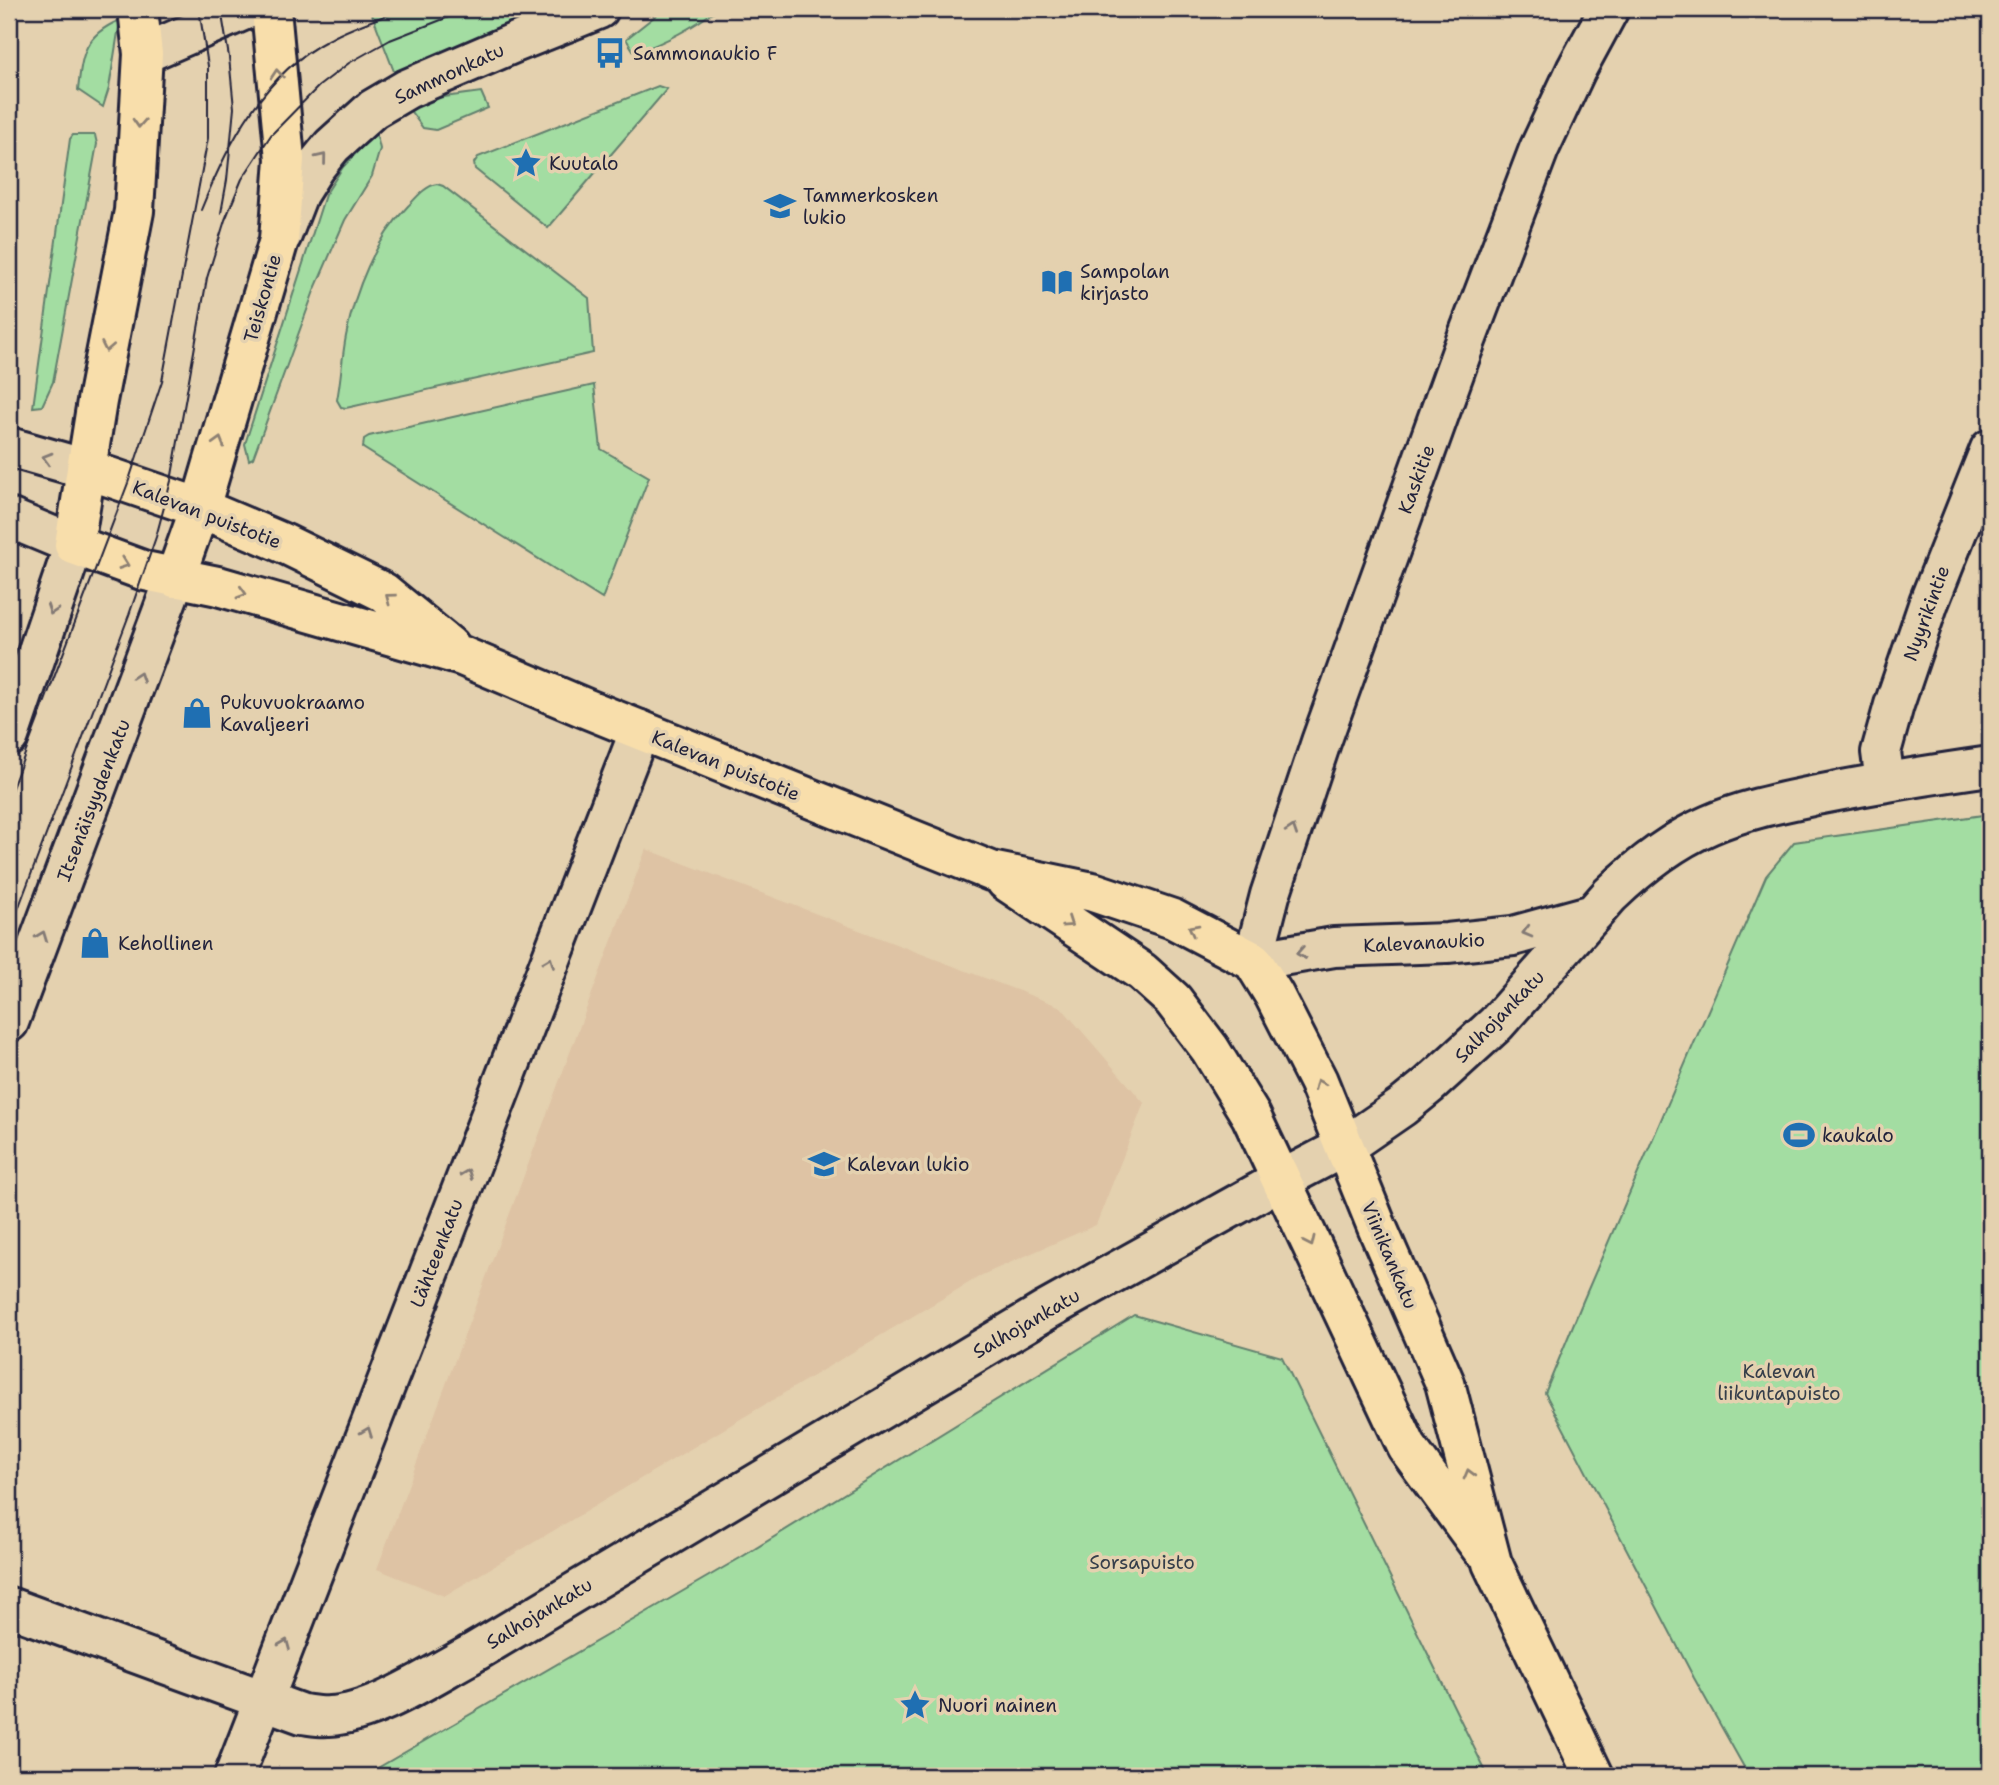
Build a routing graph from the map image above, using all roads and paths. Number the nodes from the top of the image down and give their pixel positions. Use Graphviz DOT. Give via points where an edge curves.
graph roads {
  1 [pos="138,9"];
  2 [pos="247,9"];
  3 [pos="271,9"];
  4 [pos="600,9"];
  5 [pos="1609,9"];
  6 [pos="143,54"];
  7 [pos="279,240"];
  8 [pos="9,447"];
  9 [pos="1990,449"];
  10 [pos="86,469"];
  11 [pos="200,508"];
  12 [pos="9,518"];
  13 [pos="74,545"];
  14 [pos="175,578"];
  15 [pos="462,656"];
  16 [pos="640,730"];
  17 [pos="9,736"];
  18 [pos="1990,766"];
  19 [pos="1885,782"];
  20 [pos="991,871"];
  21 [pos="1593,914"];
  22 [pos="1253,961"];
  23 [pos="9,1022"];
  24 [pos="1210,1049"];
  25 [pos="1344,1147"];
  26 [pos="1281,1181"];
  27 [pos="1492,1563"];
  28 [pos="9,1607"];
  29 [pos="262,1700"];
  30 [pos="234,1776"];
  31 [pos="1594,1776"];
  1 -- 6 [label="main road"];
  2 -- 6 [label="street"];
  7 -- 3 [label="main road, Teiskontie, one-way" via="285,159"];
  7 -- 4 [label="street, Sammonkatu, one-way" via="315,167 373,109 407,89"];
  22 -- 5 [label="street, Kaskitie, one-way" via="1321,742 1458,364 1539,149"];
  6 -- 10 [label="main road, one-way" via="134,211"];
  11 -- 7 [label="main road, Teiskontie, one-way"];
  10 -- 8 [label="street, Kalevan puistotie, one-way"];
  9 -- 19 [label="street, Nyyrikintie" via="1894,705 1881,752"];
  10 -- 11 [label="main road, Kalevan puistotie"];
  10 -- 13 [label="main road"];
  11 -- 14 [label="main road, Teiskontie"];
  15 -- 11 [label="main road, Kalevan puistotie, one-way" via="383,592"];
  12 -- 13 [label="street, Kalevan puistotie"];
  13 -- 14 [label="main road, Kalevan puistotie, one-way"];
  13 -- 17 [label="street, one-way"];
  14 -- 15 [label="main road, Kalevan puistotie, one-way" via="218,586"];
  23 -- 14 [label="street, Itsenäisyydenkatu, one-way"];
  15 -- 16 [label="main road, Kalevan puistotie"];
  16 -- 20 [label="main road, Kalevan puistotie"];
  29 -- 16 [label="street, Lähteenkatu, one-way"];
  18 -- 19 [label="street, Salhojankatu"];
  19 -- 21 [label="street, Salhojankatu" via="1760,807 1708,825 1626,879"];
  22 -- 20 [label="main road, Kalevan puistotie, one-way" via="1173,919 1093,892"];
  20 -- 24 [label="main road, Kalevan puistotie, one-way" via="1142,972 1173,1000"];
  21 -- 22 [label="street, Kalevanaukio, one-way" via="1513,936 1334,947"];
  21 -- 25 [label="street, Salhojankatu" via="1468,1051 1402,1107"];
  25 -- 22 [label="main road, Viinikankatu, one-way" via="1318,1081"];
  24 -- 26 [label="main road, Viinikankatu" via="1251,1116"];
  25 -- 26 [label="street, Salhojankatu"];
  27 -- 25 [label="main road, Viinikankatu, one-way" via="1445,1383"];
  26 -- 27 [label="main road, Viinikankatu, one-way" via="1407,1447"];
  26 -- 29 [label="street, Salhojankatu" via="1048,1310 403,1692 331,1716 302,1714"];
  27 -- 31 [label="main road, Viinikankatu"];
  28 -- 29 [label="street, Salhojankatu"];
  29 -- 30 [label="street, Lähteenkatu"];
}
